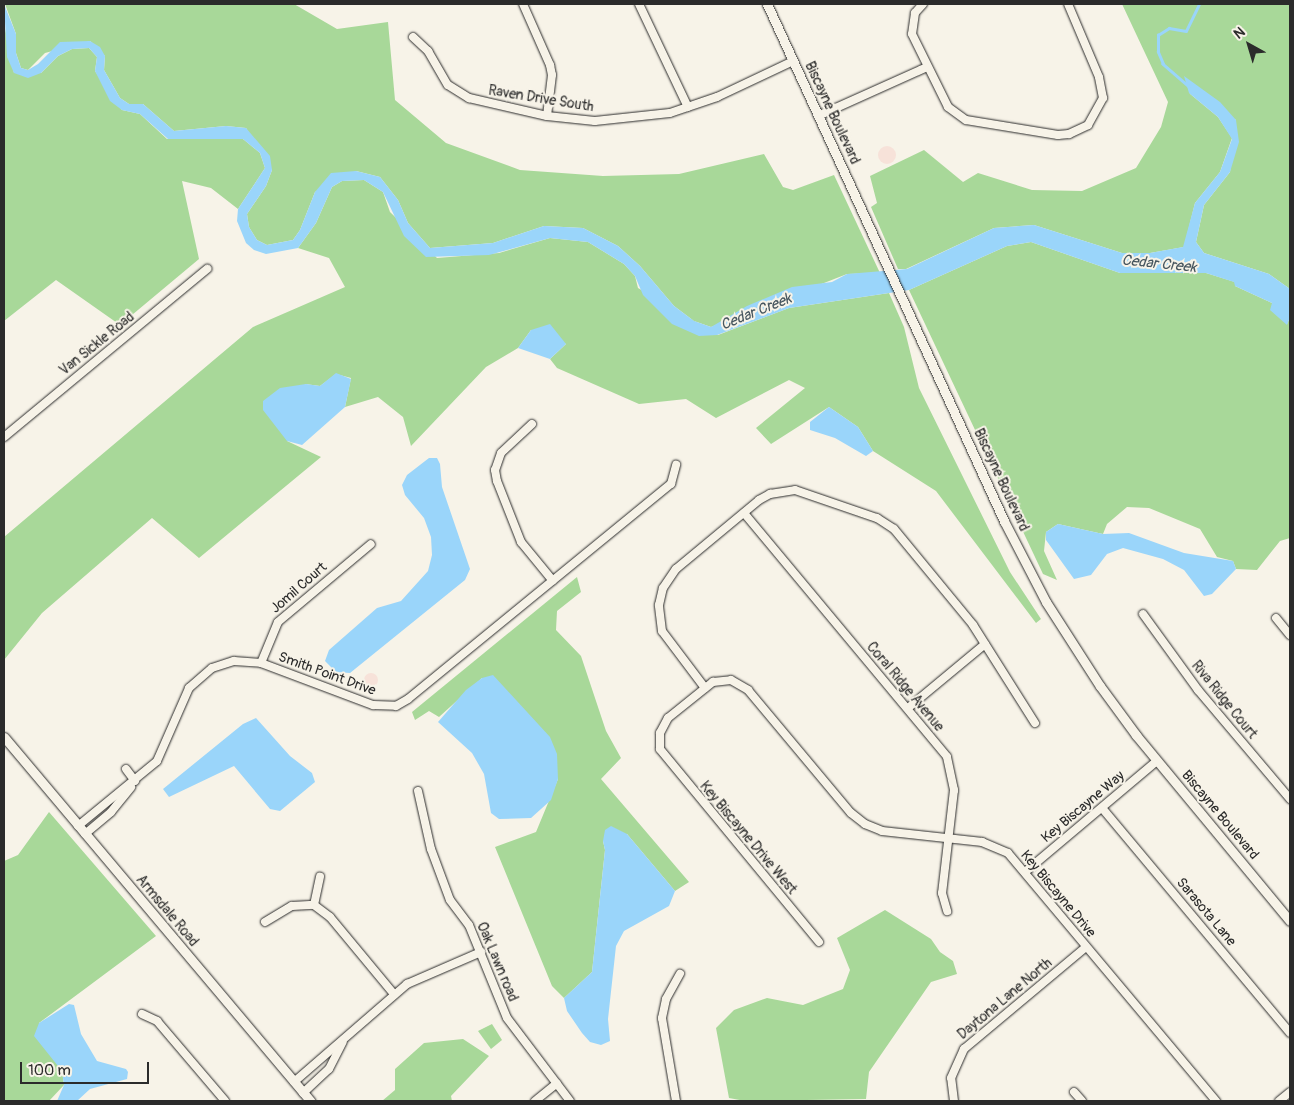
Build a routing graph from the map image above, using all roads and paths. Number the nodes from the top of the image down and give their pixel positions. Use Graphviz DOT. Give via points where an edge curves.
graph roads {
  1 [pos="523,4"];
  2 [pos="638,4"];
  3 [pos="767,4"];
  4 [pos="923,4"];
  5 [pos="1068,4"];
  6 [pos="413,37"];
  7 [pos="793,62"];
  8 [pos="927,67"];
  9 [pos="688,108"];
  10 [pos="547,116"];
  11 [pos="818,116"];
  12 [pos="207,270"];
  13 [pos="532,424"];
  14 [pos="4,437"];
  15 [pos="676,465"];
  16 [pos="744,513"];
  17 [pos="371,544"];
  18 [pos="553,581"];
  19 [pos="1144,614"];
  20 [pos="1276,618"];
  21 [pos="1290,635"];
  22 [pos="985,644"];
  23 [pos="261,664"];
  24 [pos="705,688"];
  25 [pos="908,708"];
  26 [pos="1036,723"];
  27 [pos="4,737"];
  28 [pos="1157,761"];
  29 [pos="126,769"];
  30 [pos="135,781"];
  31 [pos="418,792"];
  32 [pos="1290,798"];
  33 [pos="1102,808"];
  34 [pos="78,826"];
  35 [pos="85,834"];
  36 [pos="948,838"];
  37 [pos="1025,872"];
  38 [pos="320,877"];
  39 [pos="314,905"];
  40 [pos="947,911"];
  41 [pos="1290,921"];
  42 [pos="265,922"];
  43 [pos="819,942"];
  44 [pos="1086,947"];
  45 [pos="480,952"];
  46 [pos="680,974"];
  47 [pos="394,994"];
  48 [pos="142,1014"];
  49 [pos="1290,1033"];
  50 [pos="346,1037"];
  51 [pos="294,1082"];
  52 [pos="557,1084"];
  53 [pos="303,1092"];
  54 [pos="1074,1092"];
  55 [pos="1290,1092"];
  56 [pos="225,1101"];
  57 [pos="311,1101"];
  58 [pos="535,1101"];
  59 [pos="570,1101"];
  60 [pos="676,1101"];
  61 [pos="954,1101"];
  62 [pos="1082,1101"];
  63 [pos="1216,1101"];
  64 [pos="1279,1101"];
  1 -- 10 [label="street" via="551,70"];
  2 -- 9 [label="street"];
  3 -- 7 [label="street, Biscayne Boulevard"];
  4 -- 8 [label="street" via="915,13 912,34"];
  5 -- 8 [label="street" via="1100,77 1103,98 1088,125 1069,134 966,120 948,107"];
  6 -- 10 [label="street, Raven Drive South" via="428,51 441,76 456,92 492,106"];
  7 -- 9 [label="street, Raven Drive South"];
  7 -- 11 [label="street, Biscayne Boulevard"];
  8 -- 11 [label="street"];
  9 -- 10 [label="street, Raven Drive South" via="614,121"];
  11 -- 28 [label="street, Biscayne Boulevard" via="1004,521 1046,602 1100,686"];
  12 -- 14 [label="street, Van Sickle Road"];
  13 -- 18 [label="street" via="501,453 495,470 521,542"];
  15 -- 18 [label="street, Smith Point Drive" via="671,484"];
  16 -- 22 [label="street" via="759,500 783,490 806,491 886,522"];
  16 -- 24 [label="street" via="676,569 661,594 659,617 669,644"];
  16 -- 25 [label="street, Coral Ridge Avenue"];
  17 -- 23 [label="street, Jomil Court" via="278,622"];
  18 -- 23 [label="street, Smith Point Drive" via="396,706 373,705"];
  19 -- 32 [label="street, Riva Ridge Court" via="1198,690"];
  20 -- 21 [label="street"];
  22 -- 25 [label="street"];
  22 -- 26 [label="street"];
  23 -- 30 [label="street, Smith Point Drive" via="245,660 222,663 196,680 184,697 163,753"];
  24 -- 36 [label="street, Key Biscayne Drive" via="721,680 731,680 748,690 858,820 882,831"];
  24 -- 43 [label="street, Key Biscayne Drive West" via="663,725 660,749"];
  25 -- 36 [label="street, Coral Ridge Avenue" via="951,766 954,790"];
  27 -- 34 [label="street, Armsdale Road"];
  28 -- 33 [label="street, Key Biscayne Way"];
  28 -- 41 [label="street, Biscayne Boulevard"];
  29 -- 30 [label="street"];
  30 -- 34 [label="street, Smith Point Drive"];
  30 -- 35 [label="street" via="111,812"];
  31 -- 45 [label="street, Oak Lawn road" via="431,849 446,892 469,925"];
  33 -- 37 [label="street, Key Biscayne Way"];
  33 -- 49 [label="street, Sarasota Lane"];
  34 -- 35 [label="street, Armsdale Road"];
  35 -- 51 [label="street, Armsdale Road"];
  36 -- 37 [label="street, Key Biscayne Drive" via="992,844 1008,853"];
  36 -- 40 [label="street, Coral Ridge Avenue" via="942,893"];
  37 -- 44 [label="street, Key Biscayne Drive"];
  38 -- 39 [label="street"];
  39 -- 42 [label="street" via="292,906"];
  39 -- 47 [label="street" via="330,917"];
  44 -- 61 [label="street, Daytona Lane North" via="971,1042 959,1057 951,1078"];
  44 -- 63 [label="street, Key Biscayne Drive"];
  45 -- 47 [label="street" via="421,976"];
  45 -- 52 [label="street, Oak Lawn road" via="507,1018"];
  46 -- 60 [label="street" via="666,999 662,1018"];
  47 -- 50 [label="street"];
  48 -- 56 [label="street" via="157,1021"];
  50 -- 51 [label="street"];
  50 -- 53 [label="street" via="329,1070"];
  51 -- 53 [label="street, Armsdale Road"];
  52 -- 58 [label="street"];
  52 -- 59 [label="street, Oak Lawn road"];
  53 -- 57 [label="street, Armsdale Road"];
  54 -- 62 [label="street"];
  55 -- 64 [label="street"];
}
